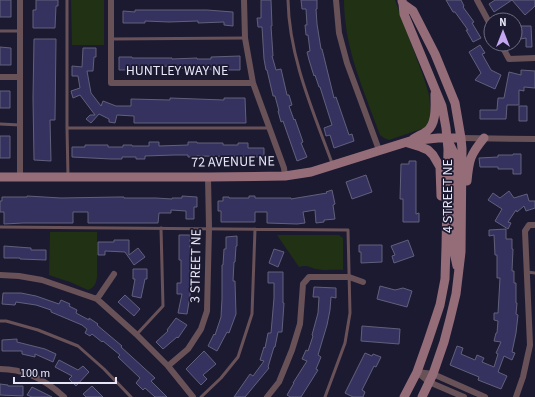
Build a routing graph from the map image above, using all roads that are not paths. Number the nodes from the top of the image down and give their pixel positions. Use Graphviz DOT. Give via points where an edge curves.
graph roads {
  1 [pos="20,0"];
  2 [pos="68,0"];
  3 [pos="111,0"];
  4 [pos="244,0"];
  5 [pos="288,0"];
  6 [pos="336,0"];
  7 [pos="477,0"];
  8 [pos="402,2"];
  9 [pos="483,12"];
  10 [pos="0,31"];
  11 [pos="20,32"];
  12 [pos="245,38"];
  13 [pos="110,39"];
  14 [pos="505,52"];
  15 [pos="535,58"];
  16 [pos="0,77"];
  17 [pos="20,77"];
  18 [pos="253,83"];
  19 [pos="434,88"];
  20 [pos="0,124"];
  21 [pos="20,125"];
  22 [pos="67,128"];
  23 [pos="270,128"];
  24 [pos="447,138"];
  25 [pos="461,138"];
  26 [pos="484,138"];
  27 [pos="535,139"];
  28 [pos="409,142"];
  29 [pos="379,150"];
  30 [pos="333,166"];
  31 [pos="285,176"];
  32 [pos="0,177"];
  33 [pos="20,177"];
  34 [pos="68,177"];
  35 [pos="208,177"];
  36 [pos="535,226"];
  37 [pos="0,227"];
  38 [pos="161,228"];
  39 [pos="209,228"];
  40 [pos="255,229"];
  41 [pos="446,244"];
  42 [pos="461,248"];
  43 [pos="527,272"];
  44 [pos="535,273"];
  45 [pos="114,274"];
  46 [pos="458,274"];
  47 [pos="0,275"];
  48 [pos="349,277"];
  49 [pos="363,282"];
  50 [pos="97,299"];
  51 [pos="0,321"];
  52 [pos="136,334"];
  53 [pos="168,366"];
  54 [pos="0,369"];
  55 [pos="417,372"];
  56 [pos="431,378"];
  57 [pos="64,397"];
  58 [pos="131,397"];
  59 [pos="194,397"];
  60 [pos="201,397"];
  61 [pos="267,397"];
  62 [pos="325,397"];
  63 [pos="404,397"];
  64 [pos="422,397"];
  65 [pos="464,397"];
  66 [pos="485,397"];
  67 [pos="516,397"];
  1 -- 11 [label="street"];
  2 -- 22 [label="lane"];
  3 -- 13 [label="street, HUNTLEY WAY NE"];
  4 -- 12 [label="street"];
  5 -- 30 [label="lane" via="293,45 304,86"];
  6 -- 29 [label="street" via="339,33 347,63"];
  7 -- 9 [label="street"];
  8 -- 19 [label="main road, 4 STREET NE" via="404,14"];
  8 -- 25 [label="main road, 4 STREET NE" via="413,11 435,54 455,103"];
  10 -- 11 [label="lane"];
  11 -- 17 [label="street"];
  12 -- 13 [label="lane"];
  12 -- 18 [label="street"];
  13 -- 18 [label="street, HUNTLEY WAY NE" via="111,83"];
  14 -- 15 [label="street" via="509,59"];
  16 -- 17 [label="street"];
  17 -- 21 [label="street"];
  18 -- 23 [label="street"];
  19 -- 24 [label="main road, 4 STREET NE" via="442,106"];
  19 -- 28 [label="main road" via="435,109 432,126"];
  20 -- 21 [label="lane"];
  21 -- 33 [label="street"];
  22 -- 23 [label="lane"];
  22 -- 34 [label="lane"];
  23 -- 31 [label="street"];
  24 -- 25 [label="main road, 72 AVENUE NE"];
  24 -- 28 [label="main road, 72 AVENUE NE"];
  24 -- 41 [label="main road, 4 STREET NE"];
  24 -- 46 [label="main road" via="455,155 454,252"];
  25 -- 26 [label="street"];
  25 -- 42 [label="main road, 4 STREET NE"];
  26 -- 27 [label="street"];
  26 -- 42 [label="main road" via="473,151 468,164"];
  28 -- 29 [label="main road, 72 AVENUE NE"];
  28 -- 41 [label="main road" via="428,150 440,167 440,223"];
  29 -- 30 [label="main road, 72 AVENUE NE"];
  30 -- 31 [label="main road, 72 AVENUE NE"];
  31 -- 35 [label="main road, 72 AVENUE NE"];
  32 -- 33 [label="main road, 72 AVENUE NE"];
  33 -- 34 [label="main road, 72 AVENUE NE"];
  34 -- 35 [label="main road, 72 AVENUE NE"];
  35 -- 39 [label="street, 3 STREET NE"];
  36 -- 43 [label="street" via="529,225 525,231"];
  37 -- 38 [label="lane"];
  38 -- 39 [label="lane"];
  38 -- 52 [label="lane" via="162,306"];
  39 -- 40 [label="lane"];
  39 -- 53 [label="street, 3 STREET NE" via="207,311 201,329 188,349"];
  40 -- 48 [label="lane" via="348,230"];
  40 -- 60 [label="lane" via="252,314 238,357"];
  41 -- 55 [label="main road, 4 STREET NE" via="440,305"];
  42 -- 46 [label="main road, 4 STREET NE"];
  43 -- 44 [label="lane"];
  43 -- 67 [label="street" via="530,344"];
  45 -- 50 [label="street"];
  46 -- 56 [label="main road, 4 STREET NE" via="450,319"];
  47 -- 50 [label="street" via="42,280"];
  48 -- 49 [label="street"];
  48 -- 61 [label="street" via="309,277 303,284 300,324 292,350 279,382"];
  48 -- 62 [label="lane" via="350,312 345,344"];
  50 -- 52 [label="street"];
  51 -- 58 [label="lane" via="38,330 78,346"];
  52 -- 53 [label="street"];
  53 -- 59 [label="street"];
  54 -- 57 [label="street" via="30,374 44,381"];
  55 -- 56 [label="street"];
  55 -- 63 [label="main road, 4 STREET NE"];
  56 -- 64 [label="main road, 4 STREET NE"];
  56 -- 65 [label="street"];
  56 -- 66 [label="street"];
}
